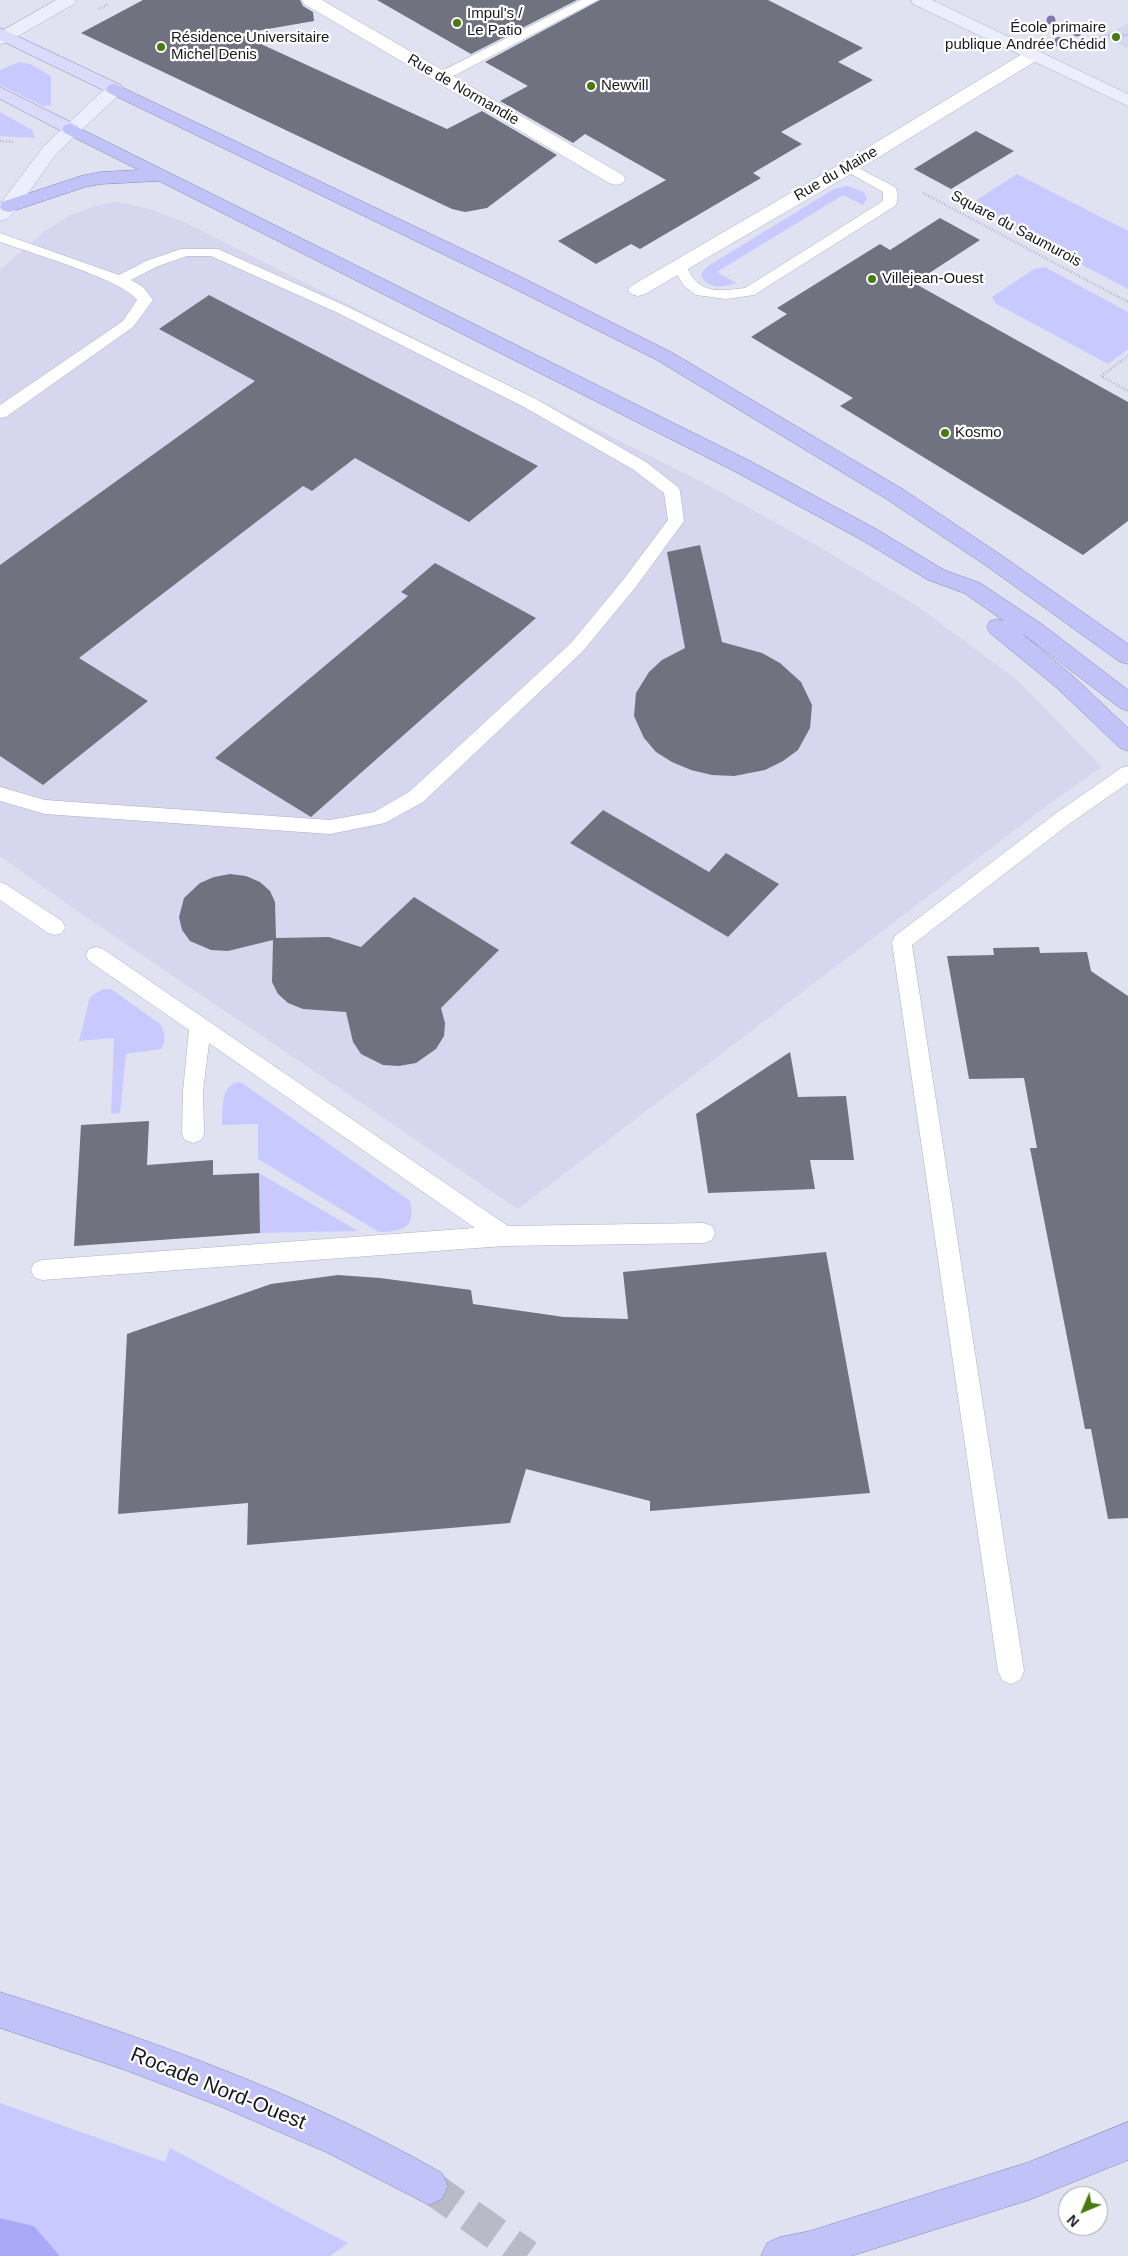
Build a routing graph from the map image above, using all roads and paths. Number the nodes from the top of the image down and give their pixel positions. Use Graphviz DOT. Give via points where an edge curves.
graph roads {
  1 [pos="68,0"];
  2 [pos="310,0"];
  3 [pos="591,0"];
  4 [pos="919,0"];
  5 [pos="2,36"];
  6 [pos="1033,55"];
  7 [pos="441,77"];
  8 [pos="115,89"];
  9 [pos="0,92"];
  10 [pos="1128,102"];
  11 [pos="71,129"];
  12 [pos="848,167"];
  13 [pos="162,175"];
  14 [pos="616,179"];
  15 [pos="890,190"];
  16 [pos="5,210"];
  17 [pos="0,237"];
  18 [pos="679,266"];
  19 [pos="120,280"];
  20 [pos="638,290"];
  21 [pos="1128,302"];
  22 [pos="1128,356"];
  23 [pos="1128,391"];
  24 [pos="0,413"];
  25 [pos="936,575"];
  26 [pos="1128,656"];
  27 [pos="1128,702"];
  28 [pos="1128,742"];
  29 [pos="1128,774"];
  30 [pos="0,794"];
  31 [pos="0,890"];
  32 [pos="55,927"];
  33 [pos="96,955"];
  34 [pos="200,1027"];
  35 [pos="193,1134"];
  36 [pos="704,1233"];
  37 [pos="504,1236"];
  38 [pos="42,1270"];
  39 [pos="1011,1671"];
  40 [pos="0,2010"];
  41 [pos="1128,2141"];
  42 [pos="429,2186"];
  43 [pos="780,2256"];
  1 -- 5 [label="street"];
  2 -- 7 [label="street, Rue de Normandie"];
  3 -- 7 [label="lane"];
  4 -- 6 [label="street"];
  5 -- 8 [label="main road"];
  6 -- 10 [label="street"];
  6 -- 12 [label="street, Rue du Maine"];
  7 -- 14 [label="street, Rue de Normandie"];
  8 -- 11 [label="street"];
  8 -- 26 [label="highway" via="664,356 896,495"];
  9 -- 11 [label="main road"];
  11 -- 13 [label="highway"];
  11 -- 16 [label="street" via="50,150"];
  12 -- 15 [label="lane"];
  12 -- 18 [label="street, Rue du Maine"];
  13 -- 16 [label="highway" via="81,182"];
  13 -- 25 [label="highway" via="744,466"];
  15 -- 18 [label="lane" via="890,202 749,292 731,296 701,290 689,283"];
  15 -- 21 [label="path, Square du Saumurois" via="922,192"];
  17 -- 19 [label="lane"];
  18 -- 20 [label="street, Rue du Maine"];
  19 -- 24 [label="lane" via="138,290 145,300 128,324"];
  19 -- 30 [label="lane" via="151,264 186,252 213,252 341,309 504,390 640,466 672,491 676,521 630,584 577,647 416,797 378,818 330,827 45,807"];
  22 -- 23 [label="path" via="1101,376"];
  25 -- 27 [label="highway" via="972,588"];
  25 -- 28 [label="highway" via="957,599 1071,686"];
  29 -- 39 [label="lane" via="1062,819 902,942"];
  31 -- 32 [label="lane"];
  33 -- 34 [label="lane"];
  34 -- 35 [label="lane" via="192,1092"];
  34 -- 37 [label="lane"];
  36 -- 37 [label="lane"];
  37 -- 38 [label="lane"];
  40 -- 42 [label="highway, Rocade Nord-Ouest" via="184,2073 388,2162"];
  41 -- 43 [label="highway" via="1029,2181 810,2250"];
}
